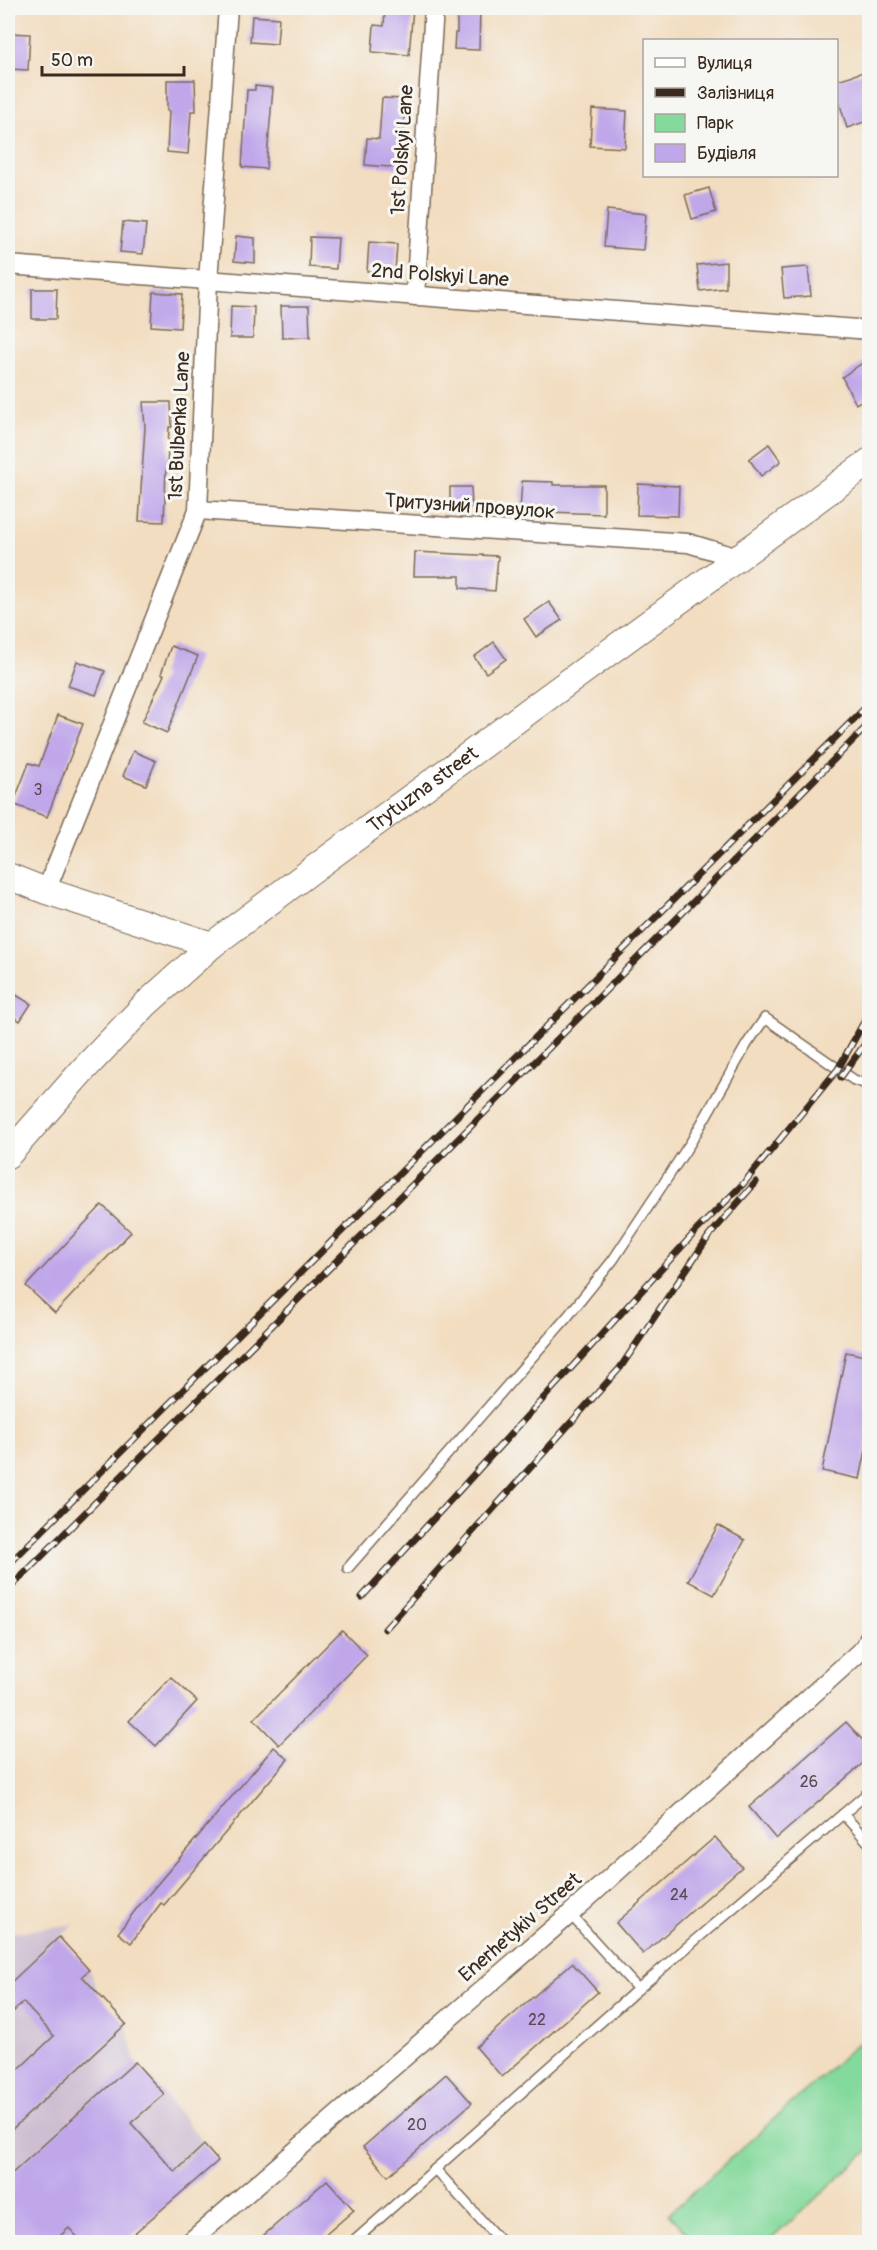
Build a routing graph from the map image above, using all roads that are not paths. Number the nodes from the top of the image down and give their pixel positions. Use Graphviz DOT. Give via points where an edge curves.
graph roads {
  1 [pos="228,8"];
  2 [pos="434,8"];
  3 [pos="8,265"];
  4 [pos="208,281"];
  5 [pos="415,296"];
  6 [pos="870,330"];
  7 [pos="870,461"];
  8 [pos="198,510"];
  9 [pos="738,558"];
  10 [pos="8,876"];
  11 [pos="46,891"];
  12 [pos="212,945"];
  13 [pos="870,1086"];
  14 [pos="8,1155"];
  15 [pos="348,1568"];
  16 [pos="868,1644"];
  17 [pos="870,1791"];
  18 [pos="843,1814"];
  19 [pos="870,1844"];
  20 [pos="570,1914"];
  21 [pos="638,1989"];
  22 [pos="435,2169"];
  23 [pos="200,2239"];
  24 [pos="353,2242"];
  25 [pos="501,2242"];
  1 -- 4 [label="street, 1st Bulbenka Lane"];
  2 -- 5 [label="street, 1st Polskyi Lane"];
  3 -- 4 [label="street, 2nd Polskyi Lane"];
  4 -- 5 [label="street, 2nd Polskyi Lane"];
  4 -- 8 [label="street, 1st Bulbenka Lane"];
  5 -- 6 [label="street, 2nd Polskyi Lane"];
  7 -- 9 [label="street, Trytuzna street"];
  8 -- 9 [label="street, Тритузний провулок" via="688,543"];
  8 -- 11 [label="street, 1st Bulbenka Lane"];
  9 -- 12 [label="street, Trytuzna street"];
  10 -- 11 [label="street"];
  11 -- 12 [label="street"];
  12 -- 14 [label="street, Trytuzna street" via="146,1004"];
  13 -- 15 [label="lane" via="854,1080 765,1018 686,1151 613,1260"];
  16 -- 20 [label="street, Enerhetykiv Street"];
  17 -- 18 [label="lane"];
  18 -- 19 [label="lane"];
  18 -- 21 [label="lane"];
  20 -- 21 [label="lane"];
  20 -- 23 [label="street, Enerhetykiv Street"];
  21 -- 22 [label="lane"];
  22 -- 24 [label="lane"];
  22 -- 25 [label="lane"];
}
